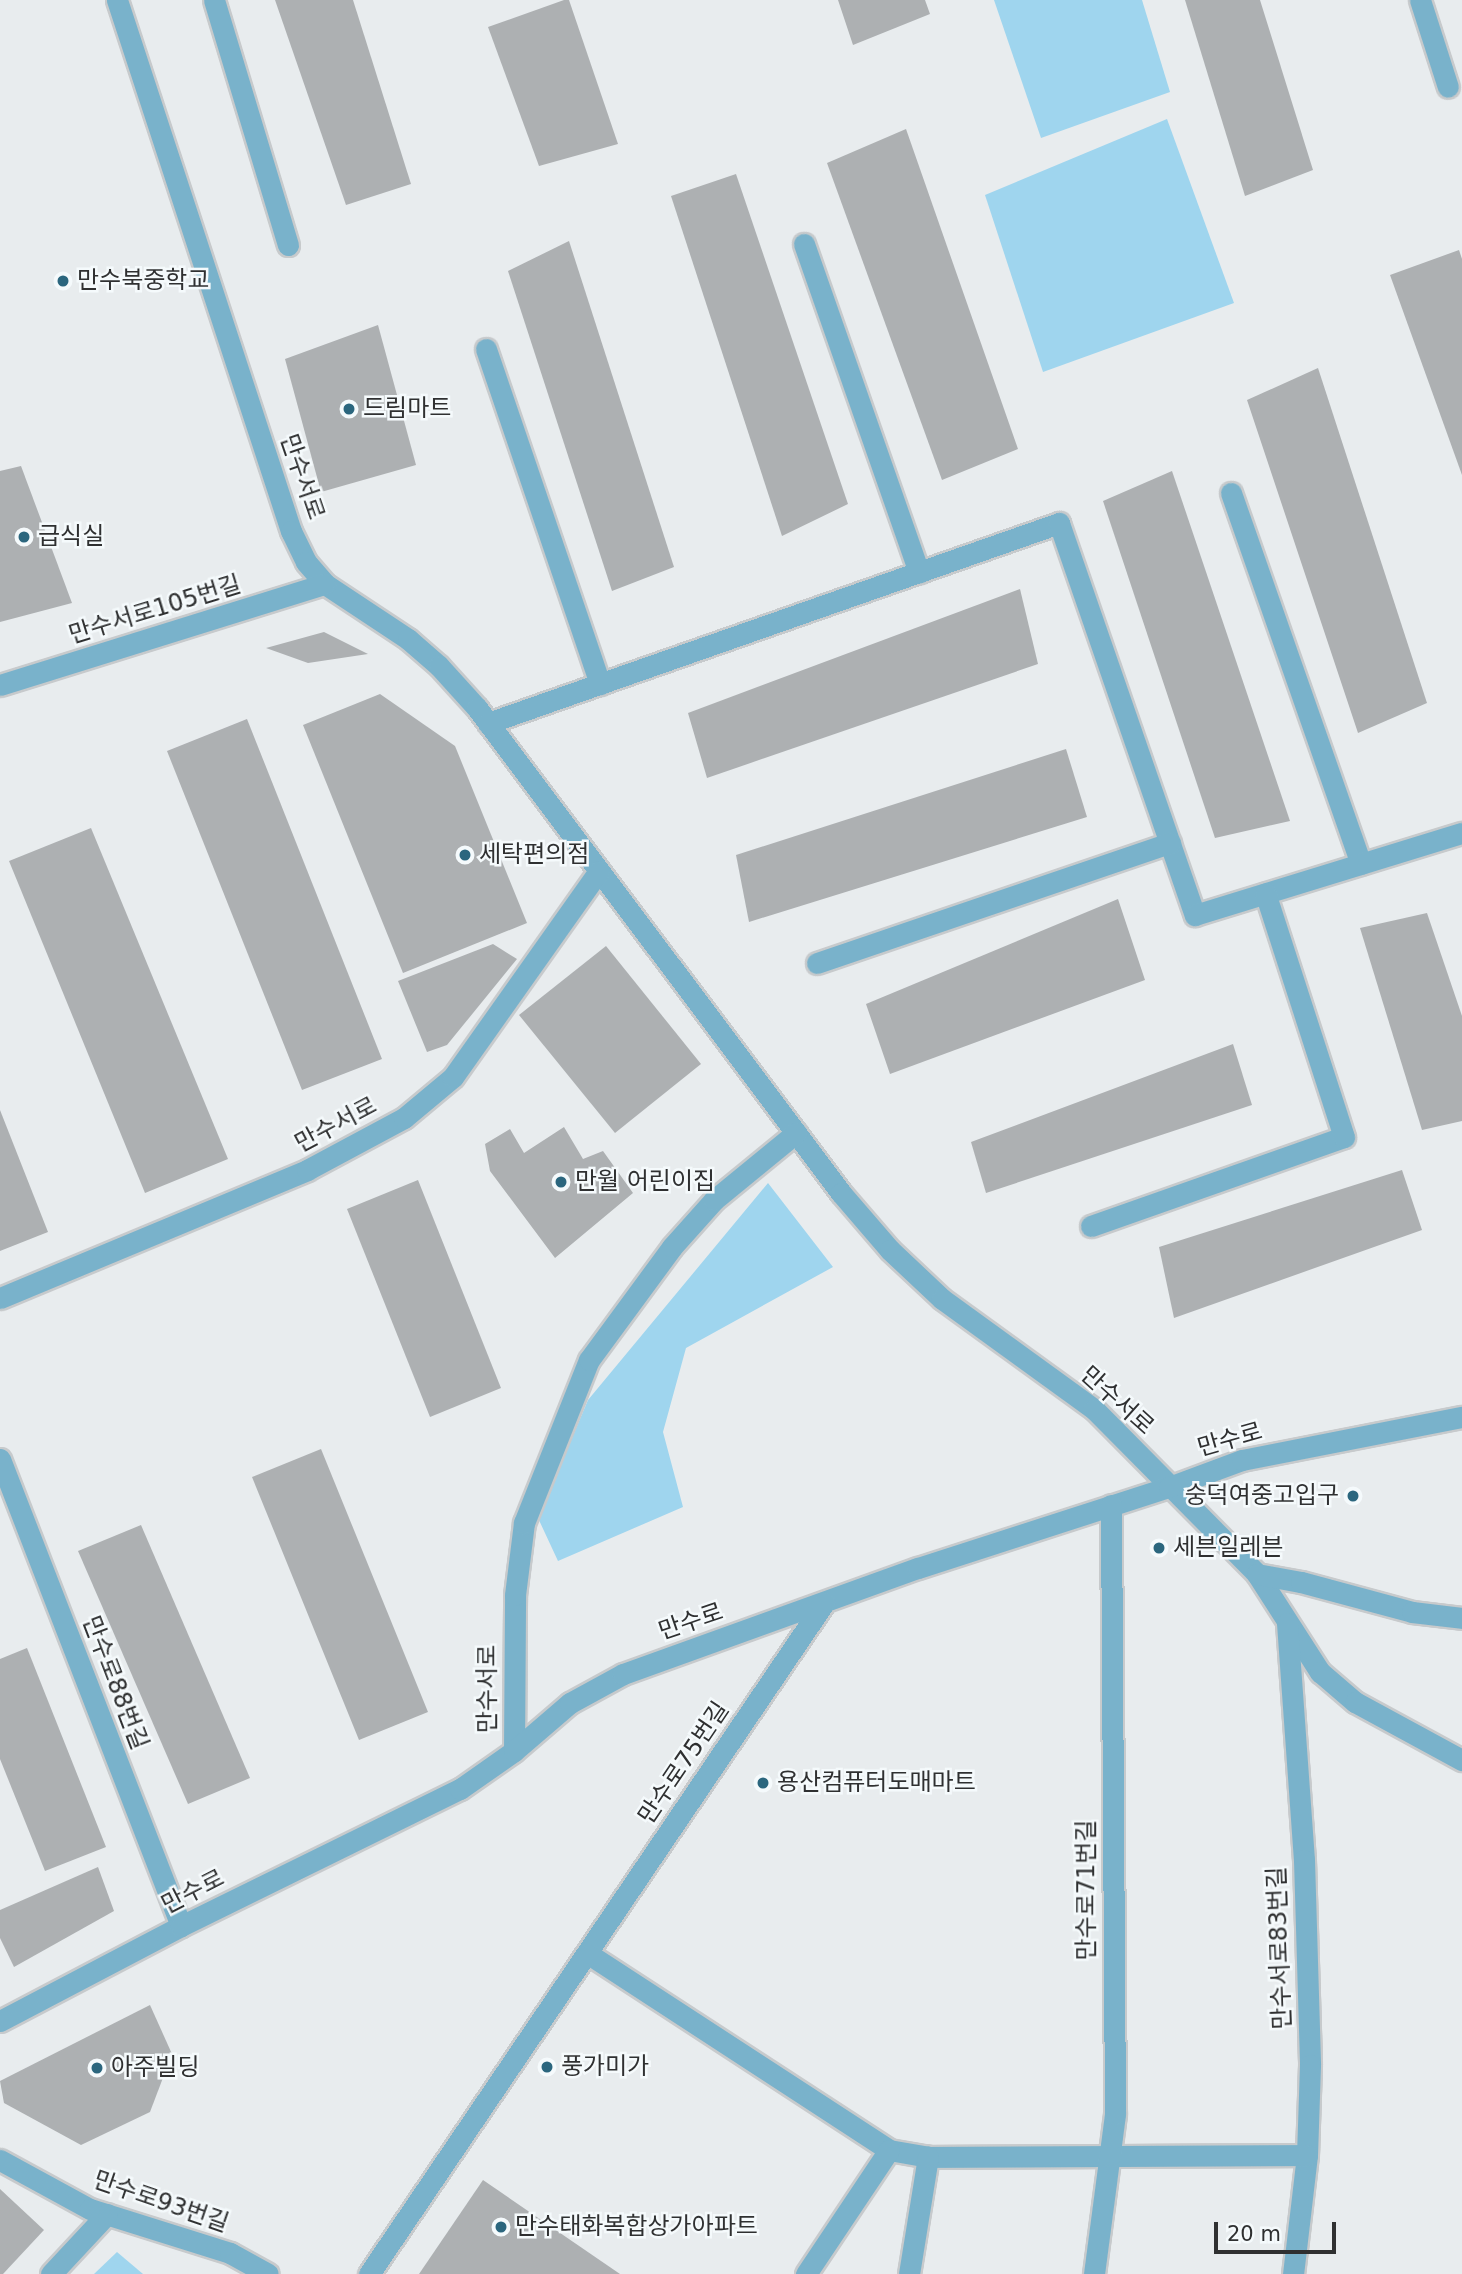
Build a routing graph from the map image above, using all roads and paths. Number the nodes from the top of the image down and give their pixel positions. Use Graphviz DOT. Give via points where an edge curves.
graph roads {
  1 [pos="117,0"];
  2 [pos="214,0"];
  3 [pos="1420,0"];
  4 [pos="1448,87"];
  5 [pos="804,244"];
  6 [pos="288,245"];
  7 [pos="486,349"];
  8 [pos="1231,493"];
  9 [pos="919,572"];
  10 [pos="325,584"];
  11 [pos="600,684"];
  12 [pos="0,685"];
  13 [pos="488,723"];
  14 [pos="1462,832"];
  15 [pos="1170,843"];
  16 [pos="1361,864"];
  17 [pos="599,871"];
  18 [pos="1265,894"];
  19 [pos="817,962"];
  20 [pos="796,1133"];
  21 [pos="1091,1226"];
  22 [pos="0,1298"];
  23 [pos="1462,1417"];
  24 [pos="0,1459"];
  25 [pos="1170,1488"];
  26 [pos="1111,1505"];
  27 [pos="1257,1574"];
  28 [pos="824,1603"];
  29 [pos="1462,1618"];
  30 [pos="1287,1620"];
  31 [pos="514,1751"];
  32 [pos="1462,1760"];
  33 [pos="181,1926"];
  34 [pos="587,1953"];
  35 [pos="0,2021"];
  36 [pos="889,2150"];
  37 [pos="1307,2155"];
  38 [pos="928,2157"];
  39 [pos="1111,2158"];
  40 [pos="0,2160"];
  41 [pos="107,2214"];
  42 [pos="51,2274"];
  43 [pos="268,2274"];
  44 [pos="369,2274"];
  45 [pos="806,2274"];
  46 [pos="909,2274"];
  47 [pos="1094,2274"];
  48 [pos="1293,2274"];
  1 -- 10 [label="street, 만수서로" via="291,531 306,562"];
  2 -- 6 [label="street"];
  3 -- 4 [label="street"];
  5 -- 9 [label="street"];
  7 -- 11 [label="street"];
  8 -- 16 [label="street"];
  9 -- 11 [label="street"];
  9 -- 15 [label="street" via="1059,523"];
  10 -- 12 [label="street, 만수서로105번길"];
  10 -- 13 [label="street, 만수서로" via="408,639 439,666"];
  11 -- 13 [label="street"];
  13 -- 17 [label="street, 만수서로"];
  14 -- 16 [label="street"];
  15 -- 18 [label="street" via="1195,915"];
  15 -- 19 [label="street"];
  16 -- 18 [label="street"];
  17 -- 20 [label="street, 만수서로"];
  17 -- 22 [label="street, 만수서로" via="453,1077 404,1118 307,1170"];
  18 -- 21 [label="street" via="1344,1137"];
  20 -- 25 [label="street, 만수서로" via="890,1250 942,1299 1094,1409"];
  20 -- 31 [label="street, 만수서로" via="714,1200 672,1247 589,1360 524,1523 515,1595"];
  23 -- 25 [label="street, 만수로" via="1242,1460"];
  24 -- 33 [label="street, 만수로88번길"];
  25 -- 26 [label="street, 만수로"];
  25 -- 27 [label="street, 만수서로"];
  26 -- 28 [label="street, 만수로"];
  26 -- 39 [label="street, 만수로71번길" via="1115,2114"];
  27 -- 29 [label="street" via="1412,1612"];
  27 -- 30 [label="street, 만수서로"];
  28 -- 31 [label="street, 만수로" via="623,1674 570,1703"];
  28 -- 34 [label="street, 만수로75번길"];
  30 -- 32 [label="street, 만수서로" via="1320,1672 1355,1702"];
  30 -- 37 [label="street, 만수서로83번길" via="1304,1860 1310,2065"];
  31 -- 33 [label="street, 만수로" via="460,1789"];
  33 -- 35 [label="street, 만수로"];
  34 -- 36 [label="street"];
  34 -- 44 [label="street, 만수로75번길"];
  36 -- 38 [label="street"];
  36 -- 45 [label="street"];
  37 -- 39 [label="street"];
  37 -- 48 [label="street, 만수서로83번길"];
  38 -- 39 [label="street"];
  38 -- 46 [label="street"];
  39 -- 47 [label="street, 만수로71번길"];
  40 -- 41 [label="street, 만수로93번길"];
  41 -- 42 [label="street"];
  41 -- 43 [label="street, 만수로93번길" via="230,2253"];
}
